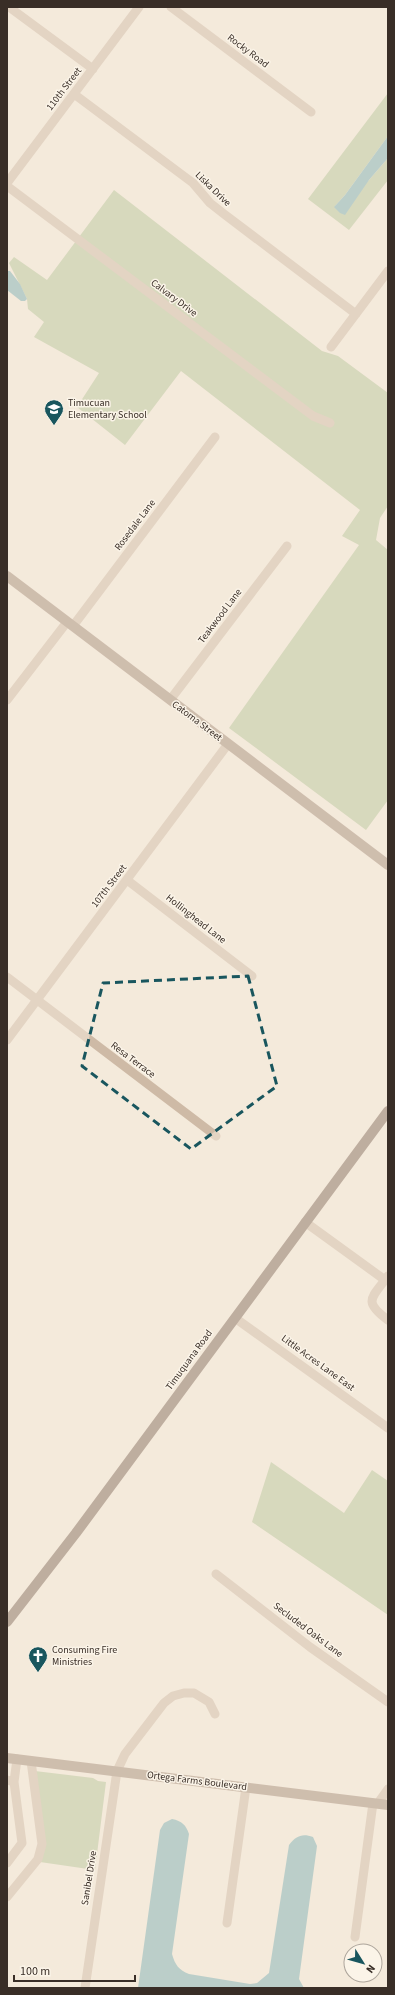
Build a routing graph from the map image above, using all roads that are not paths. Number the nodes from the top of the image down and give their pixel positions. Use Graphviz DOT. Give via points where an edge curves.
graph roads {
  1 [pos="10,7"];
  2 [pos="139,7"];
  3 [pos="172,7"];
  4 [pos="93,69"];
  5 [pos="74,94"];
  6 [pos="311,112"];
  7 [pos="7,185"];
  8 [pos="388,271"];
  9 [pos="356,314"];
  10 [pos="331,347"];
  11 [pos="330,423"];
  12 [pos="215,437"];
  13 [pos="287,546"];
  14 [pos="7,576"];
  15 [pos="70,624"];
  16 [pos="7,700"];
  17 [pos="170,700"];
  18 [pos="228,744"];
  19 [pos="388,865"];
  20 [pos="127,880"];
  21 [pos="252,976"];
  22 [pos="7,977"];
  23 [pos="37,1001"];
  24 [pos="7,1040"];
  25 [pos="388,1111"];
  26 [pos="216,1136"];
  27 [pos="306,1222"];
  28 [pos="387,1278"];
  29 [pos="235,1318"];
  30 [pos="388,1320"];
  31 [pos="388,1428"];
  32 [pos="216,1574"];
  33 [pos="7,1622"];
  34 [pos="388,1702"];
  35 [pos="215,1714"];
  36 [pos="12,1758"];
  37 [pos="31,1761"];
  38 [pos="117,1772"];
  39 [pos="10,1781"];
  40 [pos="246,1788"];
  41 [pos="388,1789"];
  42 [pos="380,1803"];
  43 [pos="7,1863"];
  44 [pos="7,1897"];
  45 [pos="227,1923"];
  46 [pos="355,1937"];
  47 [pos="85,1988"];
  1 -- 4 [label="street"];
  2 -- 4 [label="street, 110th Street"];
  3 -- 6 [label="street, Rocky Road"];
  4 -- 5 [label="street, 110th Street"];
  5 -- 7 [label="street, 110th Street"];
  5 -- 9 [label="street, Liska Drive" via="193,183 210,203"];
  7 -- 11 [label="street, Calvary Drive" via="313,416"];
  8 -- 9 [label="street"];
  9 -- 10 [label="street"];
  12 -- 15 [label="street, Rosedale Lane"];
  13 -- 17 [label="street, Teakwood Lane"];
  14 -- 15 [label="street, Catoma Street"];
  15 -- 16 [label="street, Rosedale Lane"];
  15 -- 17 [label="street, Catoma Street"];
  17 -- 18 [label="street, Catoma Street"];
  18 -- 19 [label="street, Catoma Street"];
  18 -- 20 [label="street, 107th Street"];
  20 -- 21 [label="street, Hollinghead Lane"];
  20 -- 23 [label="street, 107th Street"];
  22 -- 23 [label="street, Resa Terrace"];
  23 -- 24 [label="street, 107th Street"];
  23 -- 26 [label="street, Resa Terrace"];
  25 -- 27 [label="main road, Timuquana Road"];
  27 -- 28 [label="street"];
  27 -- 29 [label="main road, Timuquana Road"];
  28 -- 30 [label="street" via="371,1302 374,1310"];
  29 -- 31 [label="street, Little Acres Lane East"];
  29 -- 33 [label="main road, Timuquana Road"];
  32 -- 34 [label="street, Secluded Oaks Lane" via="310,1647"];
  35 -- 38 [label="street, Sanibel Drive" via="209,1702 194,1693 173,1696 164,1702 125,1754"];
  36 -- 37 [label="street, Ortega Farms Boulevard"];
  36 -- 39 [label="street"];
  37 -- 38 [label="street, Ortega Farms Boulevard"];
  37 -- 44 [label="street" via="42,1844 38,1859"];
  38 -- 40 [label="street, Ortega Farms Boulevard"];
  38 -- 47 [label="street, Sanibel Drive"];
  39 -- 43 [label="street" via="22,1844"];
  40 -- 42 [label="street, Ortega Farms Boulevard"];
  40 -- 45 [label="street"];
  41 -- 42 [label="street"];
  42 -- 46 [label="street"];
}
